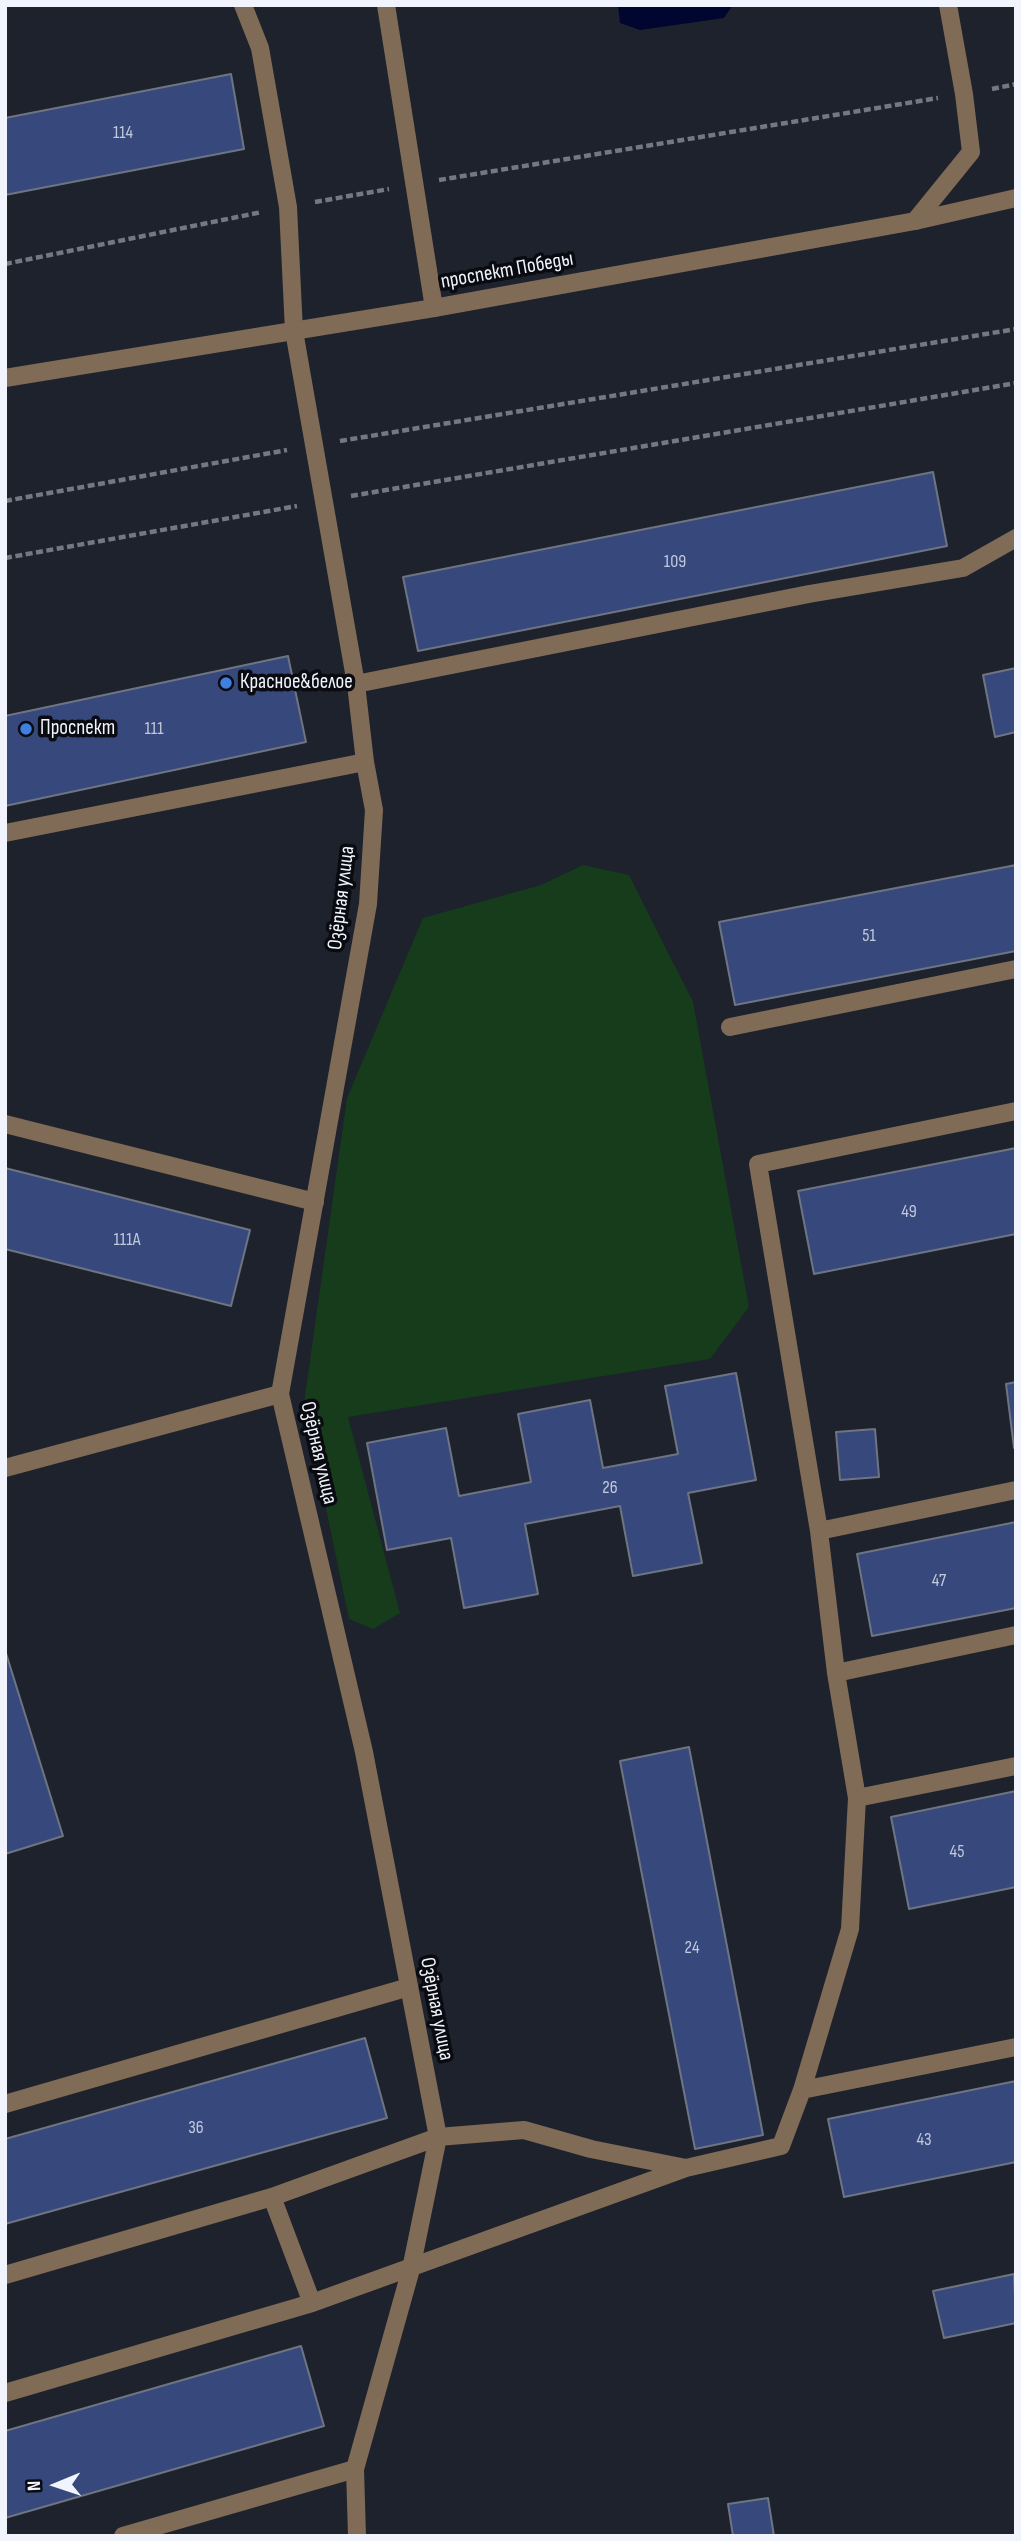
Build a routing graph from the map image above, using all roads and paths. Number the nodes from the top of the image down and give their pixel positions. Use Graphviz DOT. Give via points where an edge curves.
graph roads {
  1 [pos="243,5"];
  2 [pos="386,5"];
  3 [pos="948,5"];
  4 [pos="1016,85"];
  5 [pos="964,94"];
  6 [pos="413,185"];
  7 [pos="1016,198"];
  8 [pos="288,207"];
  9 [pos="915,221"];
  10 [pos="5,264"];
  11 [pos="434,307"];
  12 [pos="1016,329"];
  13 [pos="294,331"];
  14 [pos="5,378"];
  15 [pos="1016,383"];
  16 [pos="313,445"];
  17 [pos="5,501"];
  18 [pos="325,501"];
  19 [pos="1016,538"];
  20 [pos="5,558"];
  21 [pos="356,684"];
  22 [pos="365,762"];
  23 [pos="5,833"];
  24 [pos="1016,969"];
  25 [pos="730,1027"];
  26 [pos="1016,1111"];
  27 [pos="5,1124"];
  28 [pos="315,1202"];
  29 [pos="280,1394"];
  30 [pos="5,1468"];
  31 [pos="1016,1490"];
  32 [pos="819,1531"];
  33 [pos="1016,1635"];
  34 [pos="836,1673"];
  35 [pos="1016,1766"];
  36 [pos="857,1798"];
  37 [pos="409,1987"];
  38 [pos="1016,2047"];
  39 [pos="802,2090"];
  40 [pos="5,2104"];
  41 [pos="438,2137"];
  42 [pos="685,2168"];
  43 [pos="272,2197"];
  44 [pos="411,2269"];
  45 [pos="5,2275"];
  46 [pos="312,2303"];
  47 [pos="5,2393"];
  48 [pos="355,2469"];
  49 [pos="123,2536"];
  50 [pos="357,2536"];
  1 -- 8 [label="street, Озёрная улица" via="260,48"];
  2 -- 6 [label="street"];
  3 -- 5 [label="street"];
  4 -- 5 [label="path"];
  5 -- 6 [label="path"];
  5 -- 9 [label="street" via="971,152"];
  6 -- 8 [label="path"];
  6 -- 11 [label="street"];
  7 -- 9 [label="street, проспект Победы"];
  8 -- 10 [label="path"];
  8 -- 13 [label="street, Озёрная улица"];
  9 -- 11 [label="street, проспект Победы"];
  11 -- 13 [label="street, проспект Победы"];
  12 -- 16 [label="path"];
  13 -- 14 [label="street, проспект Победы"];
  13 -- 16 [label="street, Озёрная улица"];
  15 -- 18 [label="path"];
  16 -- 17 [label="path"];
  16 -- 18 [label="street, Озёрная улица"];
  18 -- 20 [label="path"];
  18 -- 21 [label="street, Озёрная улица"];
  19 -- 21 [label="street" via="964,568 809,594"];
  21 -- 22 [label="street, Озёрная улица"];
  22 -- 23 [label="street"];
  22 -- 28 [label="street, Озёрная улица" via="374,810 368,904"];
  24 -- 25 [label="street"];
  26 -- 32 [label="street" via="758,1164"];
  27 -- 28 [label="street"];
  28 -- 29 [label="street, Озёрная улица"];
  29 -- 30 [label="street"];
  29 -- 37 [label="street, Озёрная улица" via="364,1752"];
  31 -- 32 [label="street"];
  32 -- 34 [label="street"];
  33 -- 34 [label="street"];
  34 -- 36 [label="street"];
  35 -- 36 [label="street"];
  36 -- 39 [label="street" via="850,1929"];
  37 -- 40 [label="street"];
  37 -- 41 [label="street, Озёрная улица"];
  38 -- 39 [label="street"];
  39 -- 42 [label="street" via="781,2146"];
  41 -- 42 [label="street" via="524,2130"];
  41 -- 43 [label="street"];
  41 -- 44 [label="street, Озёрная улица"];
  42 -- 44 [label="street"];
  43 -- 45 [label="street"];
  43 -- 46 [label="street"];
  44 -- 46 [label="street"];
  44 -- 48 [label="street, Озёрная улица"];
  46 -- 47 [label="street"];
  48 -- 49 [label="street"];
  48 -- 50 [label="street, Озёрная улица"];
}
